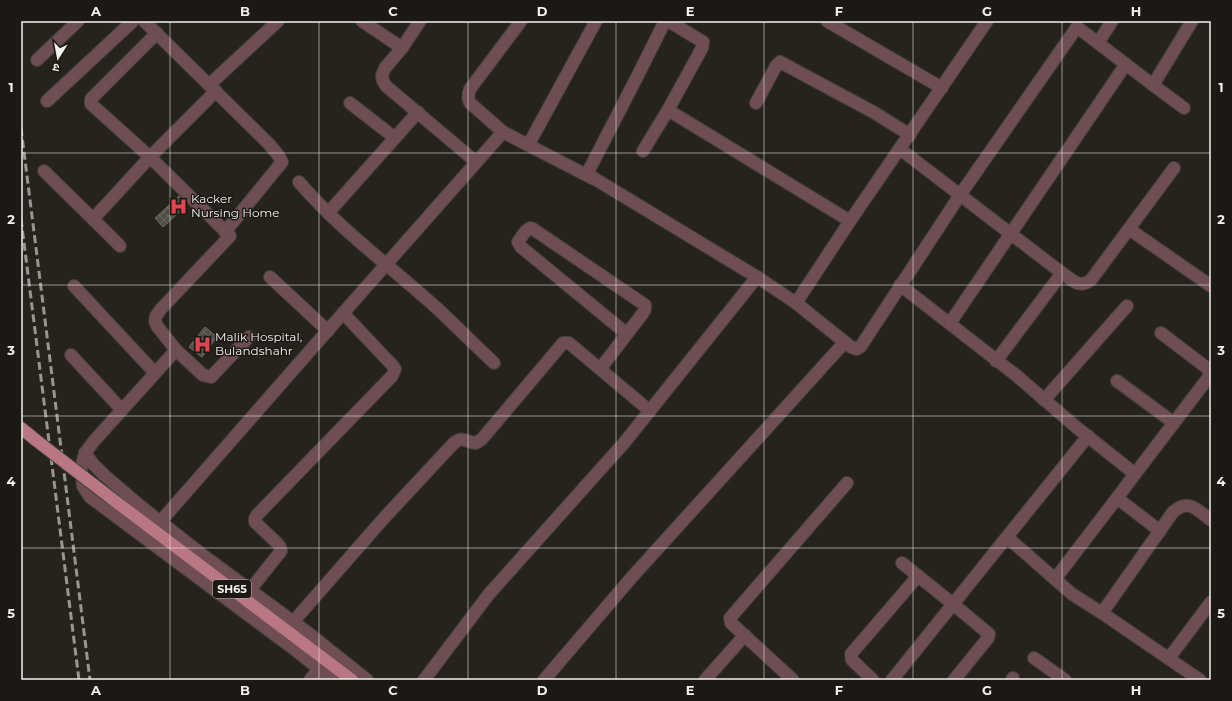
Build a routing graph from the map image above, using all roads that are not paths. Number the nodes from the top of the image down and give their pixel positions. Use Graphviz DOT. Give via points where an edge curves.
graph roads {
  1 [pos="78,21"];
  2 [pos="133,21"];
  3 [pos="144,21"];
  4 [pos="278,21"];
  5 [pos="362,21"];
  6 [pos="420,21"];
  7 [pos="521,21"];
  8 [pos="596,21"];
  9 [pos="827,21"];
  10 [pos="987,21"];
  11 [pos="1112,21"];
  12 [pos="1192,21"];
  13 [pos="1073,24"];
  14 [pos="157,33"];
  15 [pos="1098,43"];
  16 [pos="402,48"];
  17 [pos="37,60"];
  18 [pos="1126,64"];
  19 [pos="1153,85"];
  20 [pos="212,88"];
  21 [pos="942,88"];
  22 [pos="47,101"];
  23 [pos="350,103"];
  24 [pos="756,103"];
  25 [pos="1184,108"];
  26 [pos="668,110"];
  27 [pos="418,112"];
  28 [pos="503,132"];
  29 [pos="910,134"];
  30 [pos="395,138"];
  31 [pos="526,144"];
  32 [pos="900,148"];
  33 [pos="643,151"];
  34 [pos="150,157"];
  35 [pos="476,162"];
  36 [pos="1174,168"];
  37 [pos="44,172"];
  38 [pos="595,179"];
  39 [pos="299,182"];
  40 [pos="960,195"];
  41 [pos="328,214"];
  42 [pos="93,219"];
  43 [pos="850,221"];
  44 [pos="1129,229"];
  45 [pos="225,232"];
  46 [pos="1011,234"];
  47 [pos="120,246"];
  48 [pos="385,264"];
  49 [pos="1062,273"];
  50 [pos="270,277"];
  51 [pos="757,278"];
  52 [pos="900,285"];
  53 [pos="74,286"];
  54 [pos="1211,286"];
  55 [pos="796,303"];
  56 [pos="1127,306"];
  57 [pos="343,313"];
  58 [pos="950,323"];
  59 [pos="328,331"];
  60 [pos="1161,333"];
  61 [pos="627,334"];
  62 [pos="249,337"];
  63 [pos="844,343"];
  64 [pos="176,350"];
  65 [pos="71,354"];
  66 [pos="996,361"];
  67 [pos="494,363"];
  68 [pos="600,369"];
  69 [pos="155,373"];
  70 [pos="1117,381"];
  71 [pos="1044,400"];
  72 [pos="122,410"];
  73 [pos="650,411"];
  74 [pos="1174,423"];
  75 [pos="21,428"];
  76 [pos="1088,436"];
  77 [pos="85,453"];
  78 [pos="1135,474"];
  79 [pos="847,483"];
  80 [pos="1117,498"];
  81 [pos="1211,520"];
  82 [pos="160,522"];
  83 [pos="1160,531"];
  84 [pos="1007,537"];
  85 [pos="902,563"];
  86 [pos="918,576"];
  87 [pos="1055,579"];
  88 [pos="250,590"];
  89 [pos="1211,602"];
  90 [pos="953,604"];
  91 [pos="1102,613"];
  92 [pos="294,622"];
  93 [pos="745,635"];
  94 [pos="1034,658"];
  95 [pos="1169,658"];
  96 [pos="319,669"];
  97 [pos="310,680"];
  98 [pos="333,680"];
  99 [pos="352,680"];
  100 [pos="367,680"];
  101 [pos="424,680"];
  102 [pos="544,680"];
  103 [pos="705,680"];
  104 [pos="793,680"];
  105 [pos="873,680"];
  106 [pos="892,680"];
  107 [pos="954,680"];
  108 [pos="1065,680"];
  109 [pos="1200,680"];
  1 -- 17 [label="street"];
  2 -- 22 [label="street"];
  3 -- 14 [label="street"];
  4 -- 20 [label="street"];
  5 -- 16 [label="street"];
  6 -- 16 [label="street"];
  7 -- 28 [label="street" via="468,94 470,103"];
  8 -- 31 [label="street" via="531,140"];
  9 -- 21 [label="street"];
  10 -- 21 [label="street"];
  11 -- 15 [label="street"];
  12 -- 19 [label="street"];
  13 -- 15 [label="street"];
  13 -- 40 [label="street"];
  14 -- 20 [label="street"];
  14 -- 34 [label="street" via="93,96 91,102"];
  15 -- 18 [label="street"];
  16 -- 27 [label="street" via="385,68 383,81"];
  18 -- 19 [label="street"];
  18 -- 46 [label="street"];
  19 -- 25 [label="street"];
  20 -- 34 [label="street"];
  20 -- 45 [label="street" via="270,144 282,162"];
  21 -- 29 [label="street"];
  23 -- 30 [label="street"];
  24 -- 29 [label="street" via="780,62"];
  26 -- 33 [label="street"];
  26 -- 38 [label="street" via="703,45 703,42 670,22 663,25 589,170 588,174"];
  26 -- 43 [label="street"];
  27 -- 30 [label="street"];
  27 -- 35 [label="street"];
  28 -- 31 [label="street"];
  28 -- 35 [label="street"];
  29 -- 32 [label="street"];
  30 -- 41 [label="street"];
  31 -- 38 [label="street"];
  32 -- 40 [label="street"];
  32 -- 43 [label="street"];
  34 -- 42 [label="street"];
  34 -- 45 [label="street"];
  35 -- 48 [label="street"];
  36 -- 44 [label="street"];
  37 -- 42 [label="street"];
  38 -- 51 [label="street"];
  39 -- 41 [label="street"];
  40 -- 46 [label="street"];
  40 -- 52 [label="street"];
  41 -- 48 [label="street"];
  42 -- 47 [label="street"];
  43 -- 55 [label="street"];
  44 -- 49 [label="street" via="1091,280 1082,284 1077,283"];
  44 -- 54 [label="street"];
  45 -- 64 [label="street" via="230,236 156,316 157,326"];
  46 -- 49 [label="street"];
  46 -- 58 [label="street"];
  48 -- 57 [label="street"];
  48 -- 67 [label="street"];
  49 -- 66 [label="street"];
  50 -- 59 [label="street"];
  51 -- 55 [label="street"];
  51 -- 73 [label="street"];
  52 -- 58 [label="street"];
  52 -- 63 [label="street" via="860,346 854,349"];
  53 -- 69 [label="street"];
  55 -- 63 [label="street"];
  56 -- 71 [label="street"];
  57 -- 59 [label="street"];
  57 -- 88 [label="street" via="393,366 394,372 255,519 255,522 278,544 281,551"];
  58 -- 66 [label="street"];
  59 -- 82 [label="street"];
  60 -- 74 [label="street" via="1207,368 1210,375"];
  61 -- 61 [label="street" via="643,313 645,305 533,229 527,229 518,242 521,247"];
  61 -- 68 [label="street"];
  62 -- 64 [label="street" via="211,377 203,375"];
  63 -- 102 [label="street" via="632,578"];
  64 -- 69 [label="street"];
  65 -- 72 [label="street"];
  66 -- 71 [label="street"];
  68 -- 73 [label="street"];
  68 -- 92 [label="street" via="570,343 563,343 482,439 476,443 463,439 453,444 384,518"];
  69 -- 72 [label="street"];
  70 -- 74 [label="street"];
  71 -- 76 [label="street"];
  72 -- 77 [label="street"];
  73 -- 101 [label="street" via="477,609"];
  74 -- 78 [label="street"];
  75 -- 99 [label="main road, SH65, bridge"];
  76 -- 78 [label="street"];
  76 -- 84 [label="street"];
  77 -- 82 [label="street" via="104,475"];
  77 -- 96 [label="street" via="81,469 82,480 90,497"];
  78 -- 80 [label="street"];
  79 -- 93 [label="street" via="732,615 731,623"];
  80 -- 83 [label="street"];
  80 -- 87 [label="street"];
  81 -- 83 [label="street" via="1192,506 1180,506"];
  82 -- 88 [label="street"];
  83 -- 91 [label="street"];
  84 -- 87 [label="street"];
  84 -- 90 [label="street"];
  85 -- 86 [label="street"];
  86 -- 90 [label="street"];
  86 -- 105 [label="street" via="851,654 852,660"];
  87 -- 91 [label="street" via="1072,594"];
  88 -- 92 [label="street"];
  89 -- 95 [label="street"];
  90 -- 106 [label="street"];
  90 -- 107 [label="street" via="989,636"];
  91 -- 95 [label="street"];
  92 -- 100 [label="street"];
  93 -- 103 [label="street"];
  93 -- 104 [label="street"];
  94 -- 108 [label="street"];
  95 -- 109 [label="street"];
  96 -- 97 [label="street"];
  96 -- 98 [label="street"];
}
